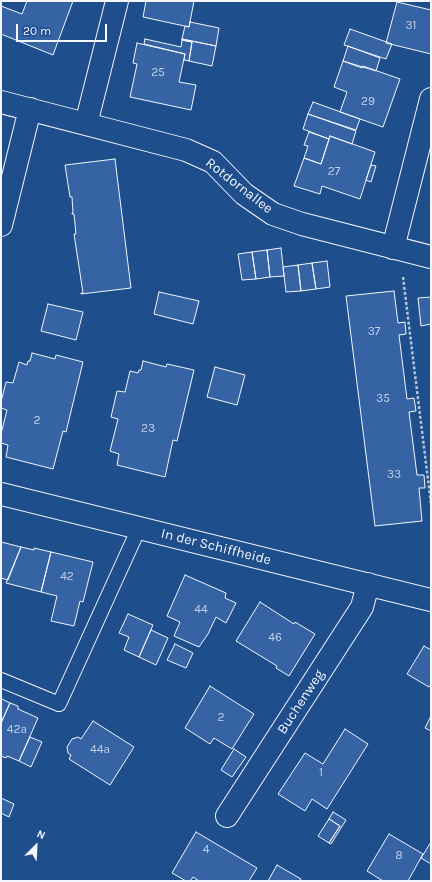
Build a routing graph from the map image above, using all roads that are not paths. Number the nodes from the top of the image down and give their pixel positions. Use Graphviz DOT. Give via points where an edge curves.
graph roads {
  1 [pos="117,1"];
  2 [pos="431,99"];
  3 [pos="1,102"];
  4 [pos="30,109"];
  5 [pos="86,124"];
  6 [pos="1,225"];
  7 [pos="396,248"];
  8 [pos="431,257"];
  9 [pos="1,494"];
  10 [pos="140,528"];
  11 [pos="368,584"];
  12 [pos="431,600"];
  13 [pos="1,680"];
  14 [pos="227,816"];
  1 -- 5 [label="street"];
  2 -- 7 [label="street"];
  3 -- 4 [label="street, Rotdornallee"];
  4 -- 5 [label="street, Rotdornallee"];
  4 -- 6 [label="street"];
  5 -- 7 [label="street, Rotdornallee" via="186,150 213,162 244,194 273,214"];
  7 -- 8 [label="street, Rotdornallee"];
  9 -- 10 [label="street, In der Schiffheide"];
  10 -- 11 [label="street, In der Schiffheide"];
  10 -- 13 [label="lane" via="59,704"];
  11 -- 12 [label="street, In der Schiffheide"];
  11 -- 14 [label="street, Buchenweg" via="362,607"];
}
